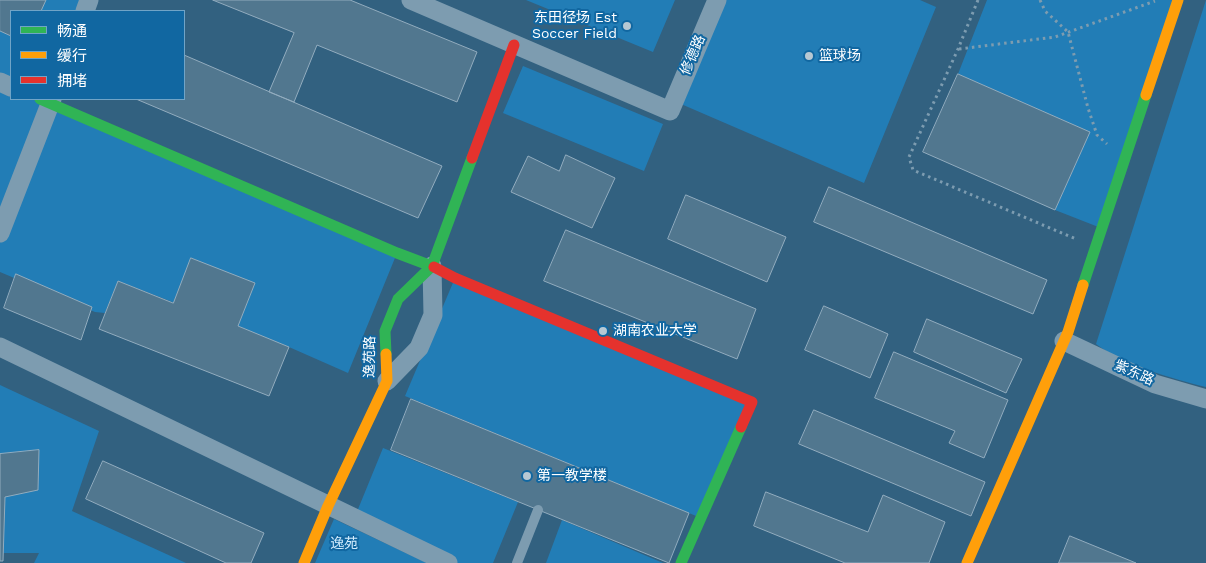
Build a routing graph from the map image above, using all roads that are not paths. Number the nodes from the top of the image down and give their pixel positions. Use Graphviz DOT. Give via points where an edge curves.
graph roads {
  1 [pos="411,0"];
  2 [pos="717,0"];
  3 [pos="1178,0"];
  4 [pos="514,45"];
  5 [pos="47,100"];
  6 [pos="0,233"];
  7 [pos="432,266"];
  8 [pos="1064,341"];
  9 [pos="0,347"];
  10 [pos="387,381"];
  11 [pos="1206,399"];
  12 [pos="328,506"];
  13 [pos="538,510"];
  14 [pos="304,563"];
  15 [pos="448,563"];
  16 [pos="517,563"];
  17 [pos="681,563"];
  18 [pos="967,563"];
  1 -- 4 [label="street"];
  2 -- 4 [label="street, 修德路" via="670,111"];
  3 -- 8 [label="street"];
  4 -- 7 [label="street, 逸苑路"];
  5 -- 6 [label="street"];
  5 -- 7 [label="street" via="397,254"];
  7 -- 10 [label="street" via="433,315 419,348"];
  7 -- 10 [label="street, 逸苑路" via="398,299 385,331"];
  7 -- 17 [label="street" via="752,402"];
  8 -- 11 [label="street, 紫东路" via="1155,384"];
  8 -- 18 [label="street"];
  9 -- 12 [label="street"];
  10 -- 12 [label="street, 逸苑路"];
  12 -- 14 [label="street, 逸苑路"];
  12 -- 15 [label="street"];
  13 -- 16 [label="lane"];
}
